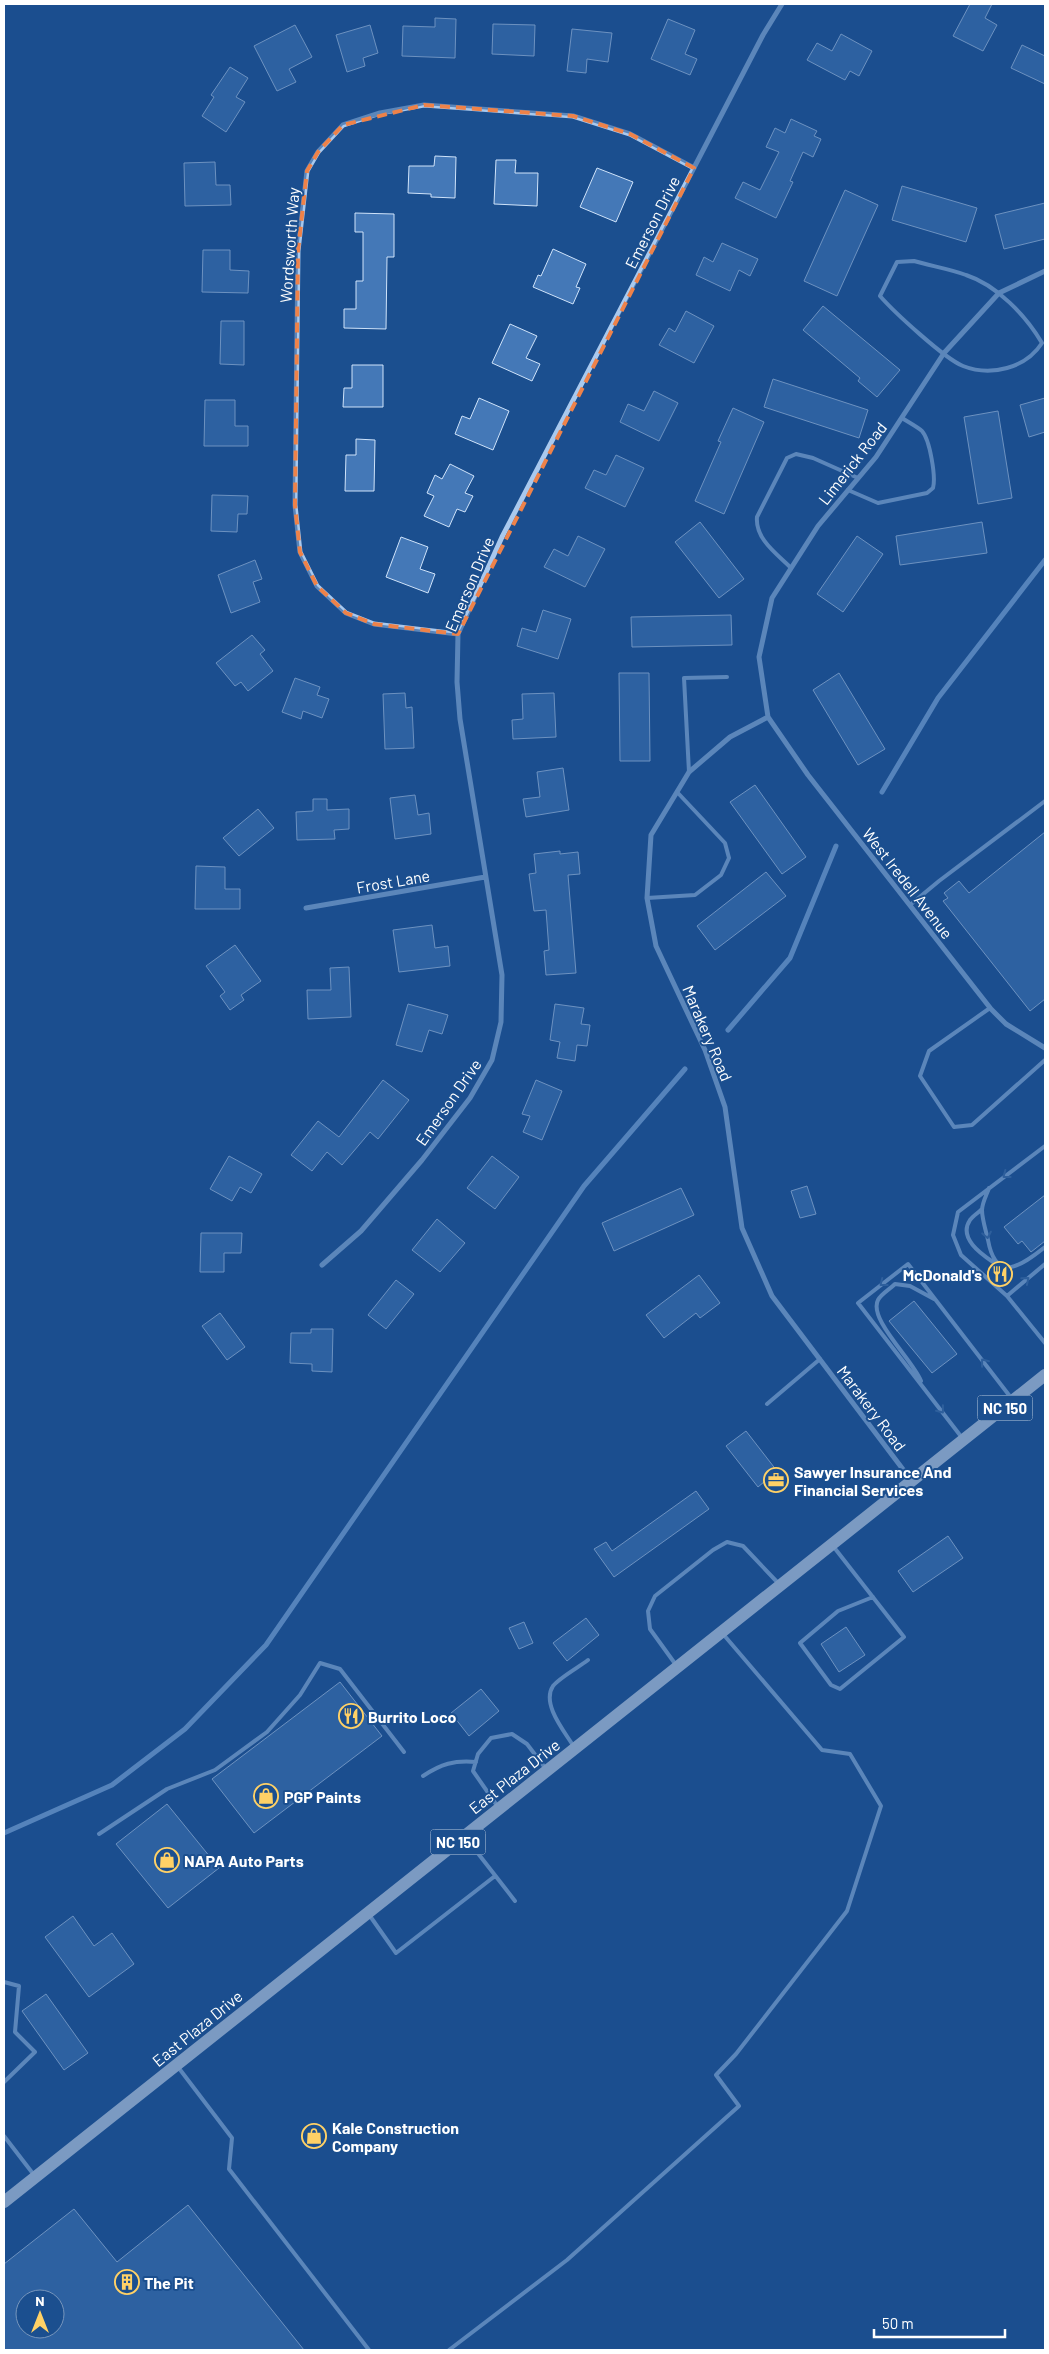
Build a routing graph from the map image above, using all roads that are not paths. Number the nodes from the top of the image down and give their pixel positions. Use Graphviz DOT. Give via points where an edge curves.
graph roads {
  1 [pos="782,4"];
  2 [pos="694,168"];
  3 [pos="1045,271"];
  4 [pos="999,293"];
  5 [pos="944,353"];
  6 [pos="902,418"];
  7 [pos="858,478"];
  8 [pos="848,490"];
  9 [pos="791,568"];
  10 [pos="458,634"];
  11 [pos="727,677"];
  12 [pos="768,717"];
  13 [pos="689,772"];
  14 [pos="677,792"];
  15 [pos="1045,801"];
  16 [pos="486,878"];
  17 [pos="647,898"];
  18 [pos="910,905"];
  19 [pos="306,908"];
  20 [pos="990,1008"];
  21 [pos="1045,1048"];
  22 [pos="1045,1060"];
  23 [pos="1045,1146"];
  24 [pos="989,1188"];
  25 [pos="982,1209"];
  26 [pos="1045,1247"];
  27 [pos="998,1264"];
  28 [pos="1045,1264"];
  29 [pos="322,1265"];
  30 [pos="1007,1296"];
  31 [pos="936,1300"];
  32 [pos="1045,1343"];
  33 [pos="820,1359"];
  34 [pos="1045,1375"];
  35 [pos="922,1386"];
  36 [pos="1013,1401"];
  37 [pos="767,1404"];
  38 [pos="964,1440"];
  39 [pos="912,1481"];
  40 [pos="832,1545"];
  41 [pos="780,1586"];
  42 [pos="873,1597"];
  43 [pos="721,1632"];
  44 [pos="588,1660"];
  45 [pos="678,1667"];
  46 [pos="575,1749"];
  47 [pos="404,1752"];
  48 [pos="476,1762"];
  49 [pos="547,1771"];
  50 [pos="423,1776"];
  51 [pos="499,1809"];
  52 [pos="99,1834"];
  53 [pos="464,1836"];
  54 [pos="496,1876"];
  55 [pos="515,1901"];
  56 [pos="367,1912"];
  57 [pos="4,1982"];
  58 [pos="176,2065"];
  59 [pos="4,2082"];
  60 [pos="4,2136"];
  61 [pos="36,2177"];
  62 [pos="4,2202"];
  63 [pos="369,2350"];
  64 [pos="450,2350"];
  1 -- 2 [label="street, Emerson Drive"];
  2 -- 10 [label="street, Emerson Drive" via="502,537"];
  2 -- 10 [label="street, Wordsworth Way" via="630,134 573,116 424,105 380,113 343,125 318,152 307,171 298,251 295,505 300,552 317,586 346,612 374,624"];
  3 -- 4 [label="street, Limerick Road"];
  4 -- 5 [label="street, Limerick Road"];
  4 -- 5 [label="lane" via="1039,337 1042,343 1035,354 1020,364 990,372 963,366"];
  4 -- 5 [label="lane" via="968,275 914,261 897,262 880,296"];
  5 -- 6 [label="street, Limerick Road"];
  6 -- 7 [label="street, Limerick Road"];
  6 -- 8 [label="lane" via="926,437 934,473 933,488 927,493 878,503"];
  7 -- 8 [label="street, Limerick Road"];
  7 -- 9 [label="lane" via="813,458 796,454 787,458 756,524 764,541"];
  8 -- 9 [label="street, Limerick Road" via="818,526"];
  9 -- 12 [label="street, Limerick Road" via="772,598 759,657"];
  10 -- 16 [label="street, Emerson Drive" via="460,719"];
  11 -- 13 [label="lane" via="684,678"];
  12 -- 13 [label="street, Marakery Road" via="730,737"];
  12 -- 18 [label="street, West Iredell Avenue" via="808,775"];
  13 -- 14 [label="street, Marakery Road"];
  14 -- 17 [label="street, Marakery Road" via="651,835"];
  14 -- 17 [label="lane" via="725,843 729,858 721,875 695,895"];
  15 -- 18 [label="lane"];
  16 -- 19 [label="street, Frost Lane"];
  16 -- 29 [label="street, Emerson Drive" via="502,975 501,1022 492,1060 470,1098 422,1160 361,1231"];
  17 -- 33 [label="street, Marakery Road" via="656,946 706,1050 724,1107 742,1228 772,1296"];
  18 -- 20 [label="street, West Iredell Avenue"];
  20 -- 21 [label="street, West Iredell Avenue" via="1006,1024"];
  20 -- 22 [label="lane" via="929,1051 920,1076 954,1127 972,1125"];
  23 -- 24 [label="lane, one-way"];
  24 -- 25 [label="lane"];
  24 -- 30 [label="lane" via="958,1212 953,1235 961,1255"];
  25 -- 27 [label="lane, one-way" via="991,1257"];
  25 -- 27 [label="lane" via="969,1221 967,1233 980,1254"];
  26 -- 27 [label="lane" via="1024,1264 1010,1267"];
  30 -- 28 [label="lane, one-way"];
  30 -- 32 [label="lane"];
  31 -- 35 [label="lane" via="910,1286 895,1284 878,1300 876,1309 878,1321 916,1369"];
  31 -- 35 [label="lane, one-way" via="908,1264 858,1302"];
  36 -- 31 [label="lane, one-way"];
  33 -- 37 [label="lane"];
  33 -- 39 [label="street, Marakery Road"];
  34 -- 36 [label="main road, East Plaza Drive / NC 150"];
  35 -- 38 [label="lane, one-way"];
  36 -- 38 [label="main road, East Plaza Drive / NC 150"];
  38 -- 39 [label="main road, East Plaza Drive / NC 150"];
  39 -- 40 [label="main road, East Plaza Drive / NC 150"];
  40 -- 41 [label="main road, East Plaza Drive / NC 150"];
  40 -- 42 [label="lane"];
  41 -- 43 [label="main road, East Plaza Drive / NC 150"];
  41 -- 45 [label="lane" via="743,1546 727,1542 655,1596 648,1611 650,1629"];
  42 -- 42 [label="lane" via="904,1637 840,1689 831,1685 800,1643 838,1611"];
  43 -- 45 [label="main road, East Plaza Drive / NC 150"];
  43 -- 64 [label="lane" via="822,1750 850,1754 881,1806 847,1911 736,2054 716,2075 739,2106 567,2260"];
  44 -- 46 [label="lane" via="554,1685 550,1696 552,1708"];
  45 -- 46 [label="main road, East Plaza Drive / NC 150"];
  46 -- 49 [label="main road, East Plaza Drive / NC 150"];
  47 -- 52 [label="lane" via="340,1669 320,1663 300,1695 267,1732 215,1770 167,1789"];
  48 -- 49 [label="lane" via="478,1754 491,1738 512,1734 527,1744"];
  48 -- 50 [label="lane" via="460,1760 441,1764"];
  48 -- 51 [label="lane" via="473,1771"];
  49 -- 51 [label="main road, East Plaza Drive / NC 150"];
  51 -- 53 [label="main road, East Plaza Drive / NC 150"];
  53 -- 54 [label="lane"];
  53 -- 56 [label="main road, East Plaza Drive / NC 150"];
  54 -- 55 [label="lane"];
  54 -- 56 [label="lane" via="396,1953"];
  56 -- 58 [label="main road, East Plaza Drive / NC 150"];
  57 -- 59 [label="lane" via="19,1986 15,2032 35,2052"];
  58 -- 61 [label="main road, East Plaza Drive / NC 150"];
  58 -- 63 [label="lane" via="232,2138 229,2169"];
  60 -- 61 [label="lane"];
  61 -- 62 [label="main road, East Plaza Drive / NC 150"];
}
